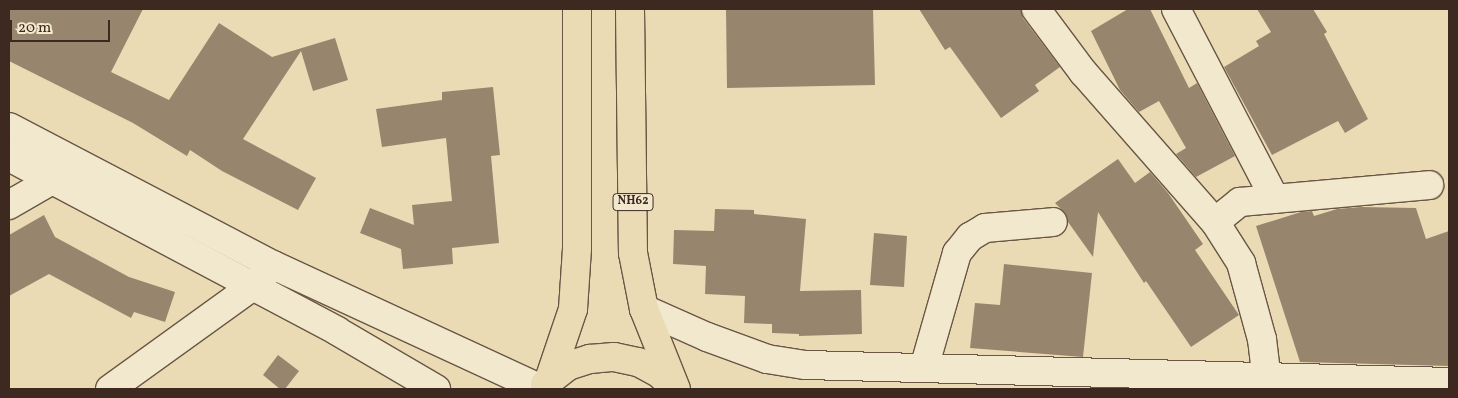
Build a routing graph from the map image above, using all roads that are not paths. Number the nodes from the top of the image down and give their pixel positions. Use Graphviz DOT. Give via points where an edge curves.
graph roads {
  1 [pos="577,9"];
  2 [pos="630,9"];
  3 [pos="1036,9"];
  4 [pos="1176,9"];
  5 [pos="9,126"];
  6 [pos="9,157"];
  7 [pos="54,179"];
  8 [pos="1429,186"];
  9 [pos="1275,199"];
  10 [pos="9,205"];
  11 [pos="1053,222"];
  12 [pos="1215,222"];
  13 [pos="273,265"];
  14 [pos="252,286"];
  15 [pos="644,308"];
  16 [pos="924,368"];
  17 [pos="1267,382"];
  18 [pos="1449,382"];
  19 [pos="544,386"];
  20 [pos="110,389"];
  21 [pos="436,389"];
  22 [pos="676,389"];
  1 -- 19 [label="highway" via="577,248 573,309"];
  2 -- 15 [label="highway, NH62" via="634,252"];
  3 -- 12 [label="street" via="1083,72"];
  4 -- 9 [label="street"];
  5 -- 13 [label="street"];
  6 -- 7 [label="street"];
  7 -- 10 [label="street"];
  7 -- 14 [label="street"];
  8 -- 9 [label="street"];
  9 -- 12 [label="street" via="1240,202"];
  11 -- 16 [label="street" via="985,228 970,237 957,253"];
  12 -- 17 [label="street" via="1241,263 1262,339"];
  13 -- 14 [label="street"];
  13 -- 19 [label="street"];
  14 -- 20 [label="street"];
  14 -- 21 [label="street"];
  15 -- 16 [label="street" via="707,337 767,359 806,365"];
  15 -- 22 [label="highway, NH62"];
  16 -- 17 [label="street"];
  17 -- 18 [label="street"];
  19 -- 22 [label="highway, NH62" via="568,366 590,359 614,357 652,369"];
}
